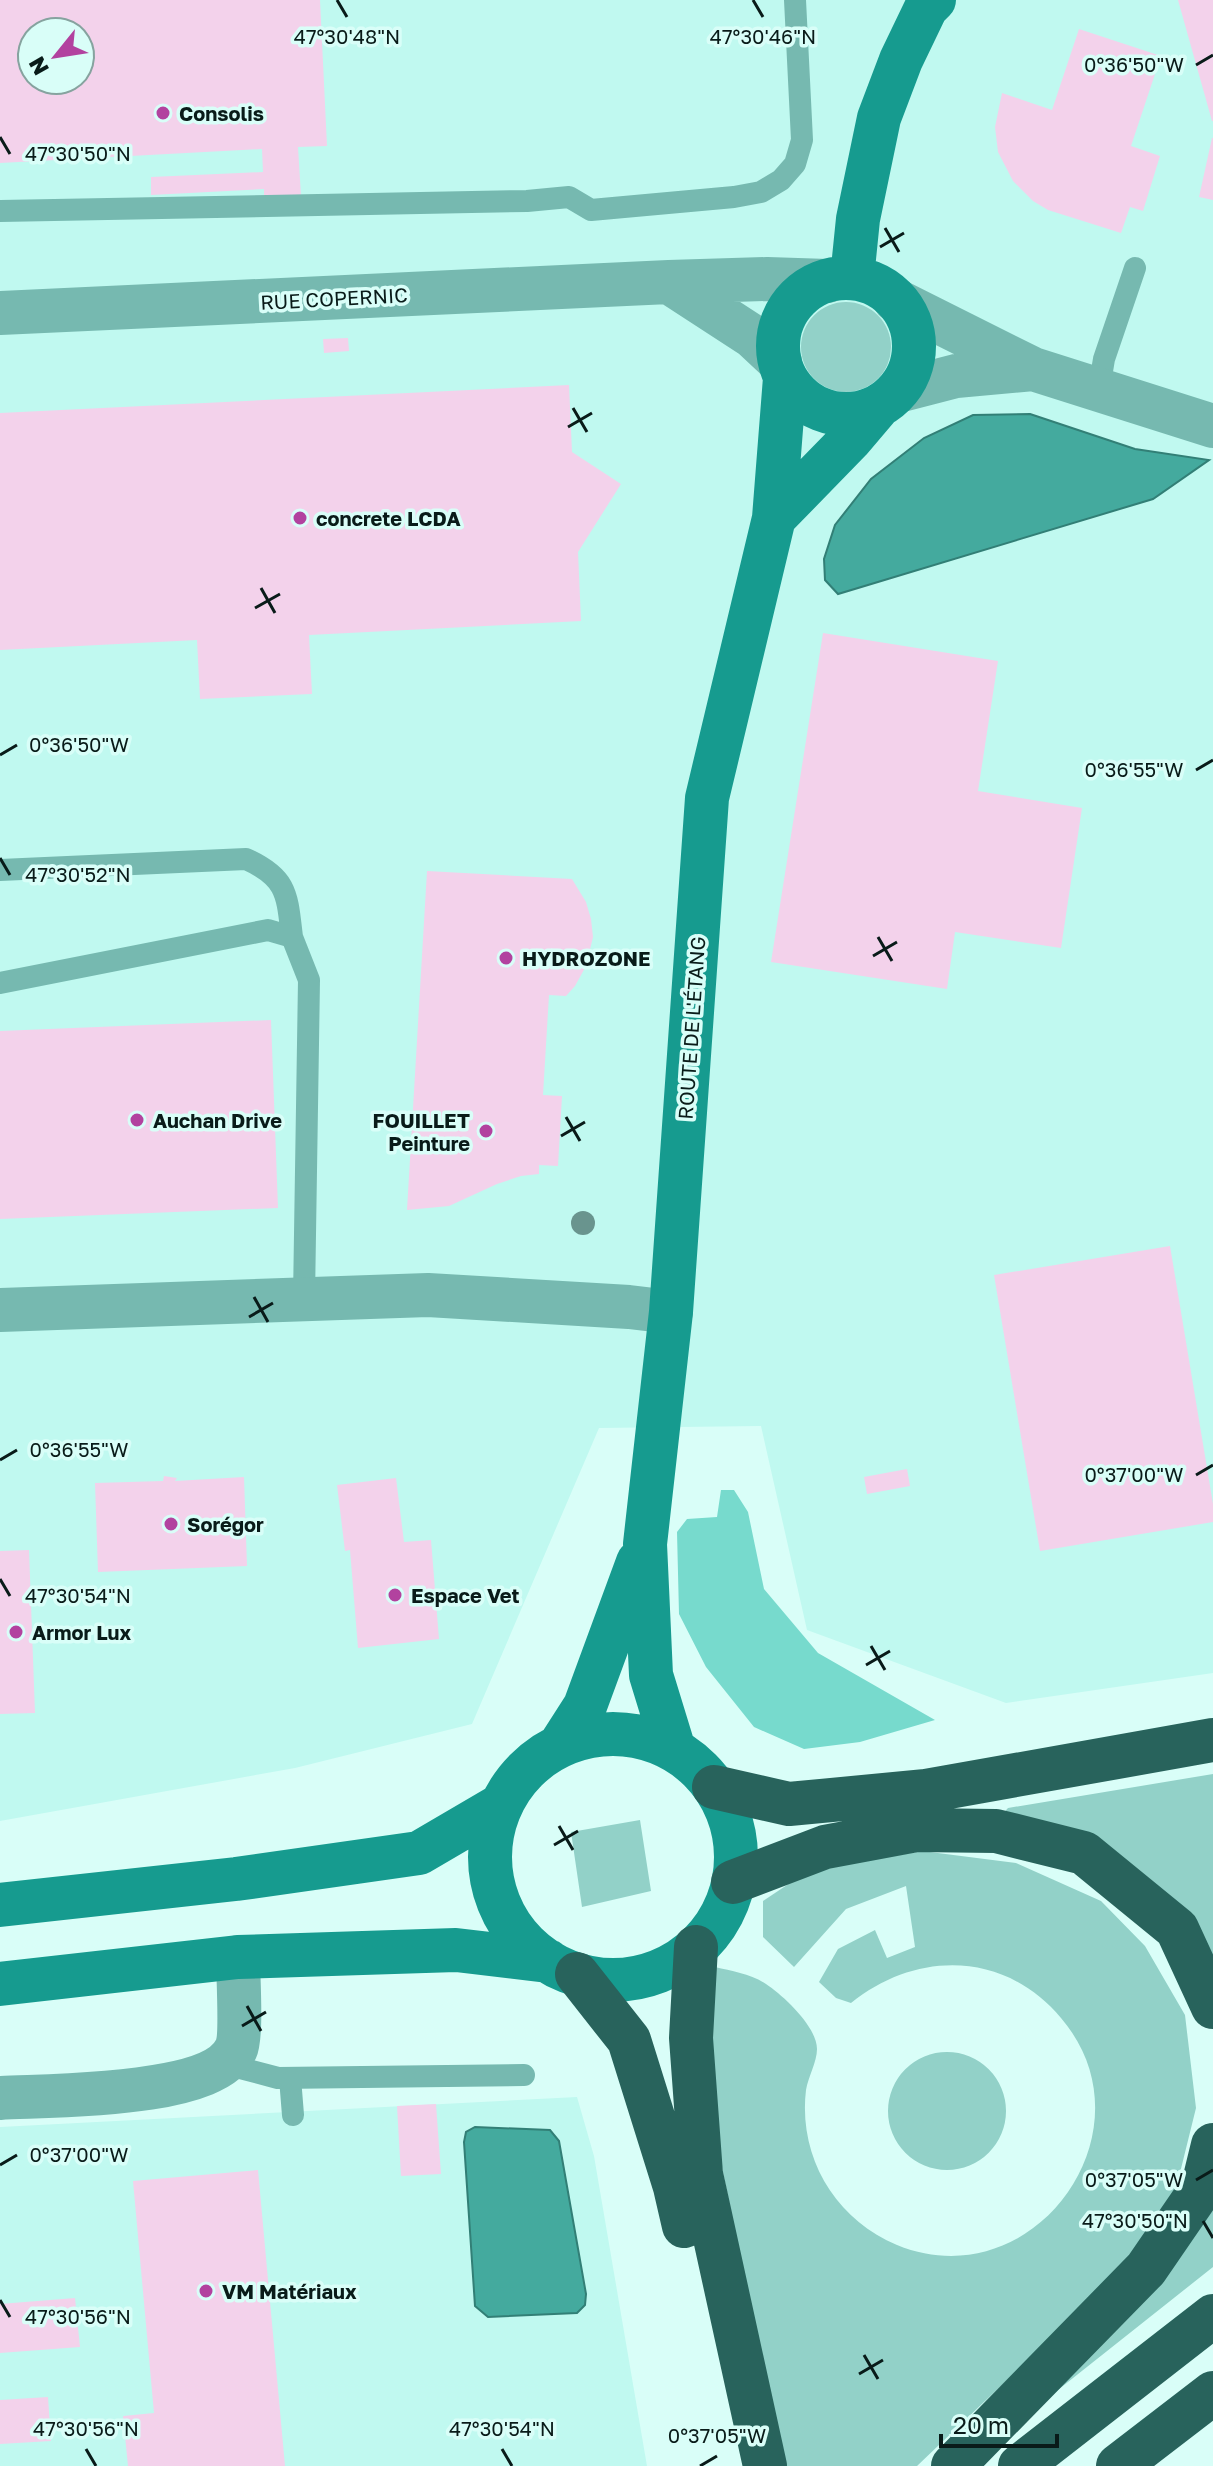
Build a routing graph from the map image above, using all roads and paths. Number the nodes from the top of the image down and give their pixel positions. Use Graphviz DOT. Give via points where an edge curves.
graph roads {
  1 [pos="795,0"];
  2 [pos="934,0"];
  3 [pos="0,211"];
  4 [pos="1135,268"];
  5 [pos="840,280"];
  6 [pos="669,282"];
  7 [pos="895,300"];
  8 [pos="0,313"];
  9 [pos="1033,369"];
  10 [pos="783,370"];
  11 [pos="1099,389"];
  12 [pos="888,399"];
  13 [pos="1213,426"];
  14 [pos="774,518"];
  15 [pos="0,870"];
  16 [pos="292,937"];
  17 [pos="0,983"];
  18 [pos="304,1298"];
  19 [pos="0,1310"];
  20 [pos="671,1312"];
  21 [pos="645,1544"];
  22 [pos="1213,1740"];
  23 [pos="560,1745"];
  24 [pos="674,1750"];
  25 [pos="714,1787"];
  26 [pos="501,1805"];
  27 [pos="733,1882"];
  28 [pos="0,1905"];
  29 [pos="696,1947"];
  30 [pos="238,1957"];
  31 [pos="562,1968"];
  32 [pos="0,1984"];
  33 [pos="1213,2007"];
  34 [pos="225,2064"];
  35 [pos="524,2075"];
  36 [pos="290,2078"];
  37 [pos="0,2098"];
  38 [pos="293,2115"];
  39 [pos="1213,2145"];
  40 [pos="1213,2316"];
  41 [pos="1213,2393"];
  42 [pos="736,2466"];
  43 [pos="765,2466"];
  44 [pos="953,2466"];
  45 [pos="1020,2466"];
  46 [pos="1118,2466"];
  1 -- 3 [label="lane" via="802,140 795,164 761,192 591,210 569,197"];
  2 -- 5 [label="street" via="901,60 879,118"];
  4 -- 11 [label="lane"];
  5 -- 6 [label="street, RUE COPERNIC"];
  5 -- 7 [label="street" via="880,287"];
  5 -- 10 [label="street" via="803,293 785,315 778,343"];
  6 -- 8 [label="street, RUE COPERNIC"];
  6 -- 10 [label="street" via="752,336"];
  7 -- 9 [label="street"];
  7 -- 12 [label="street" via="907,316 914,345 912,364"];
  9 -- 11 [label="street"];
  9 -- 12 [label="street" via="956,376"];
  10 -- 12 [label="street" via="805,401 827,411 853,414"];
  10 -- 14 [label="street, ROUTE DE L'ÉTANG"];
  11 -- 13 [label="street"];
  12 -- 14 [label="street"];
  14 -- 20 [label="street, ROUTE DE L'ÉTANG" via="707,798"];
  15 -- 16 [label="lane" via="246,859 268,869 287,894"];
  16 -- 17 [label="lane" via="268,930"];
  16 -- 18 [label="lane" via="309,980"];
  18 -- 19 [label="street"];
  18 -- 20 [label="street" via="428,1295"];
  20 -- 21 [label="street, ROUTE DE L'ÉTANG"];
  21 -- 23 [label="street" via="585,1706"];
  21 -- 24 [label="street" via="651,1675"];
  22 -- 25 [label="highway" via="865,1797 789,1804"];
  23 -- 24 [label="street" via="609,1734 643,1738"];
  23 -- 26 [label="street" via="525,1771"];
  24 -- 25 [label="street"];
  25 -- 27 [label="street" via="733,1832"];
  26 -- 28 [label="street" via="419,1853"];
  26 -- 31 [label="street" via="490,1857 495,1892 521,1938"];
  27 -- 29 [label="street" via="720,1918"];
  27 -- 33 [label="highway" via="825,1847 916,1830 996,1831 1084,1853 1177,1929"];
  29 -- 31 [label="street" via="640,1977 608,1980"];
  29 -- 43 [label="highway" via="691,2038 701,2174"];
  30 -- 31 [label="street" via="456,1950"];
  30 -- 32 [label="street"];
  30 -- 34 [label="street" via="237,2048"];
  31 -- 42 [label="highway" via="629,2040 675,2187"];
  34 -- 36 [label="lane"];
  34 -- 37 [label="street" via="189,2081 130,2090"];
  35 -- 36 [label="lane"];
  36 -- 38 [label="lane"];
  39 -- 44 [label="highway" via="1203,2186 1146,2269"];
  40 -- 45 [label="highway"];
  41 -- 46 [label="highway"];
}
